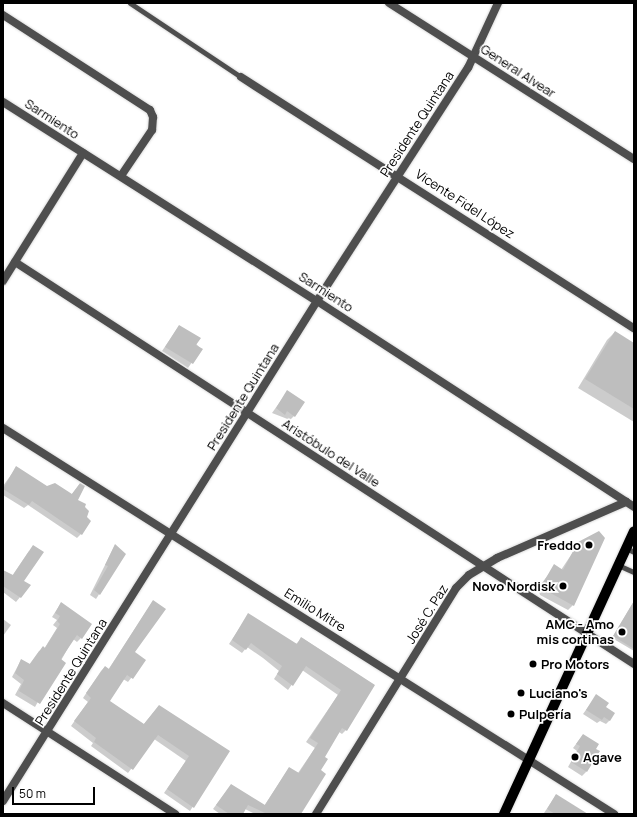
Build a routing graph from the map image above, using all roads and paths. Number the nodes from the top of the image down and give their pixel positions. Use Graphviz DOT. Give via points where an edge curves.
graph roads {
  1 [pos="130,3"];
  2 [pos="389,3"];
  3 [pos="498,3"];
  4 [pos="3,15"];
  5 [pos="474,57"];
  6 [pos="241,77"];
  7 [pos="3,102"];
  8 [pos="83,153"];
  9 [pos="634,159"];
  10 [pos="121,176"];
  11 [pos="398,176"];
  12 [pos="15,262"];
  13 [pos="3,281"];
  14 [pos="317,300"];
  15 [pos="634,328"];
  16 [pos="248,414"];
  17 [pos="3,428"];
  18 [pos="626,502"];
  19 [pos="634,507"];
  20 [pos="634,531"];
  21 [pos="172,535"];
  22 [pos="630,550"];
  23 [pos="618,565"];
  24 [pos="482,566"];
  25 [pos="634,572"];
  26 [pos="587,634"];
  27 [pos="634,664"];
  28 [pos="401,678"];
  29 [pos="3,703"];
  30 [pos="48,732"];
  31 [pos="530,761"];
  32 [pos="3,801"];
  33 [pos="175,814"];
  34 [pos="316,814"];
  35 [pos="504,814"];
  36 [pos="614,814"];
  1 -- 6 [label="lane"];
  2 -- 5 [label="street, General Alvear"];
  3 -- 5 [label="street, Presidente Quintana"];
  4 -- 10 [label="street" via="150,110 153,117 152,130"];
  5 -- 9 [label="street, General Alvear"];
  5 -- 11 [label="street, Presidente Quintana"];
  6 -- 11 [label="street, Vicente Fidel López"];
  7 -- 8 [label="street, Sarmiento"];
  8 -- 10 [label="street, Sarmiento"];
  8 -- 12 [label="street"];
  10 -- 14 [label="street, Sarmiento"];
  11 -- 14 [label="street, Presidente Quintana"];
  11 -- 15 [label="street, Vicente Fidel López"];
  12 -- 13 [label="street"];
  12 -- 16 [label="street, Aristóbulo del Valle"];
  14 -- 16 [label="street, Presidente Quintana"];
  14 -- 18 [label="street, Sarmiento"];
  16 -- 21 [label="street, Presidente Quintana"];
  16 -- 24 [label="street, Aristóbulo del Valle"];
  17 -- 21 [label="street, Emilio Mitre"];
  18 -- 19 [label="street, Sarmiento"];
  18 -- 24 [label="street, José C. Paz"];
  20 -- 22 [label="main road"];
  21 -- 28 [label="street, Emilio Mitre"];
  21 -- 30 [label="street, Presidente Quintana"];
  22 -- 23 [label="main road"];
  23 -- 25 [label="lane"];
  23 -- 26 [label="main road"];
  24 -- 26 [label="street, Aristóbulo del Valle"];
  24 -- 28 [label="street, José C. Paz" via="456,588"];
  26 -- 27 [label="street, Aristóbulo del Valle"];
  26 -- 31 [label="main road"];
  28 -- 31 [label="street, Emilio Mitre"];
  28 -- 34 [label="street, José C. Paz"];
  29 -- 30 [label="street"];
  30 -- 32 [label="street, Presidente Quintana"];
  30 -- 33 [label="street"];
  31 -- 35 [label="main road"];
  31 -- 36 [label="street, Emilio Mitre"];
}
